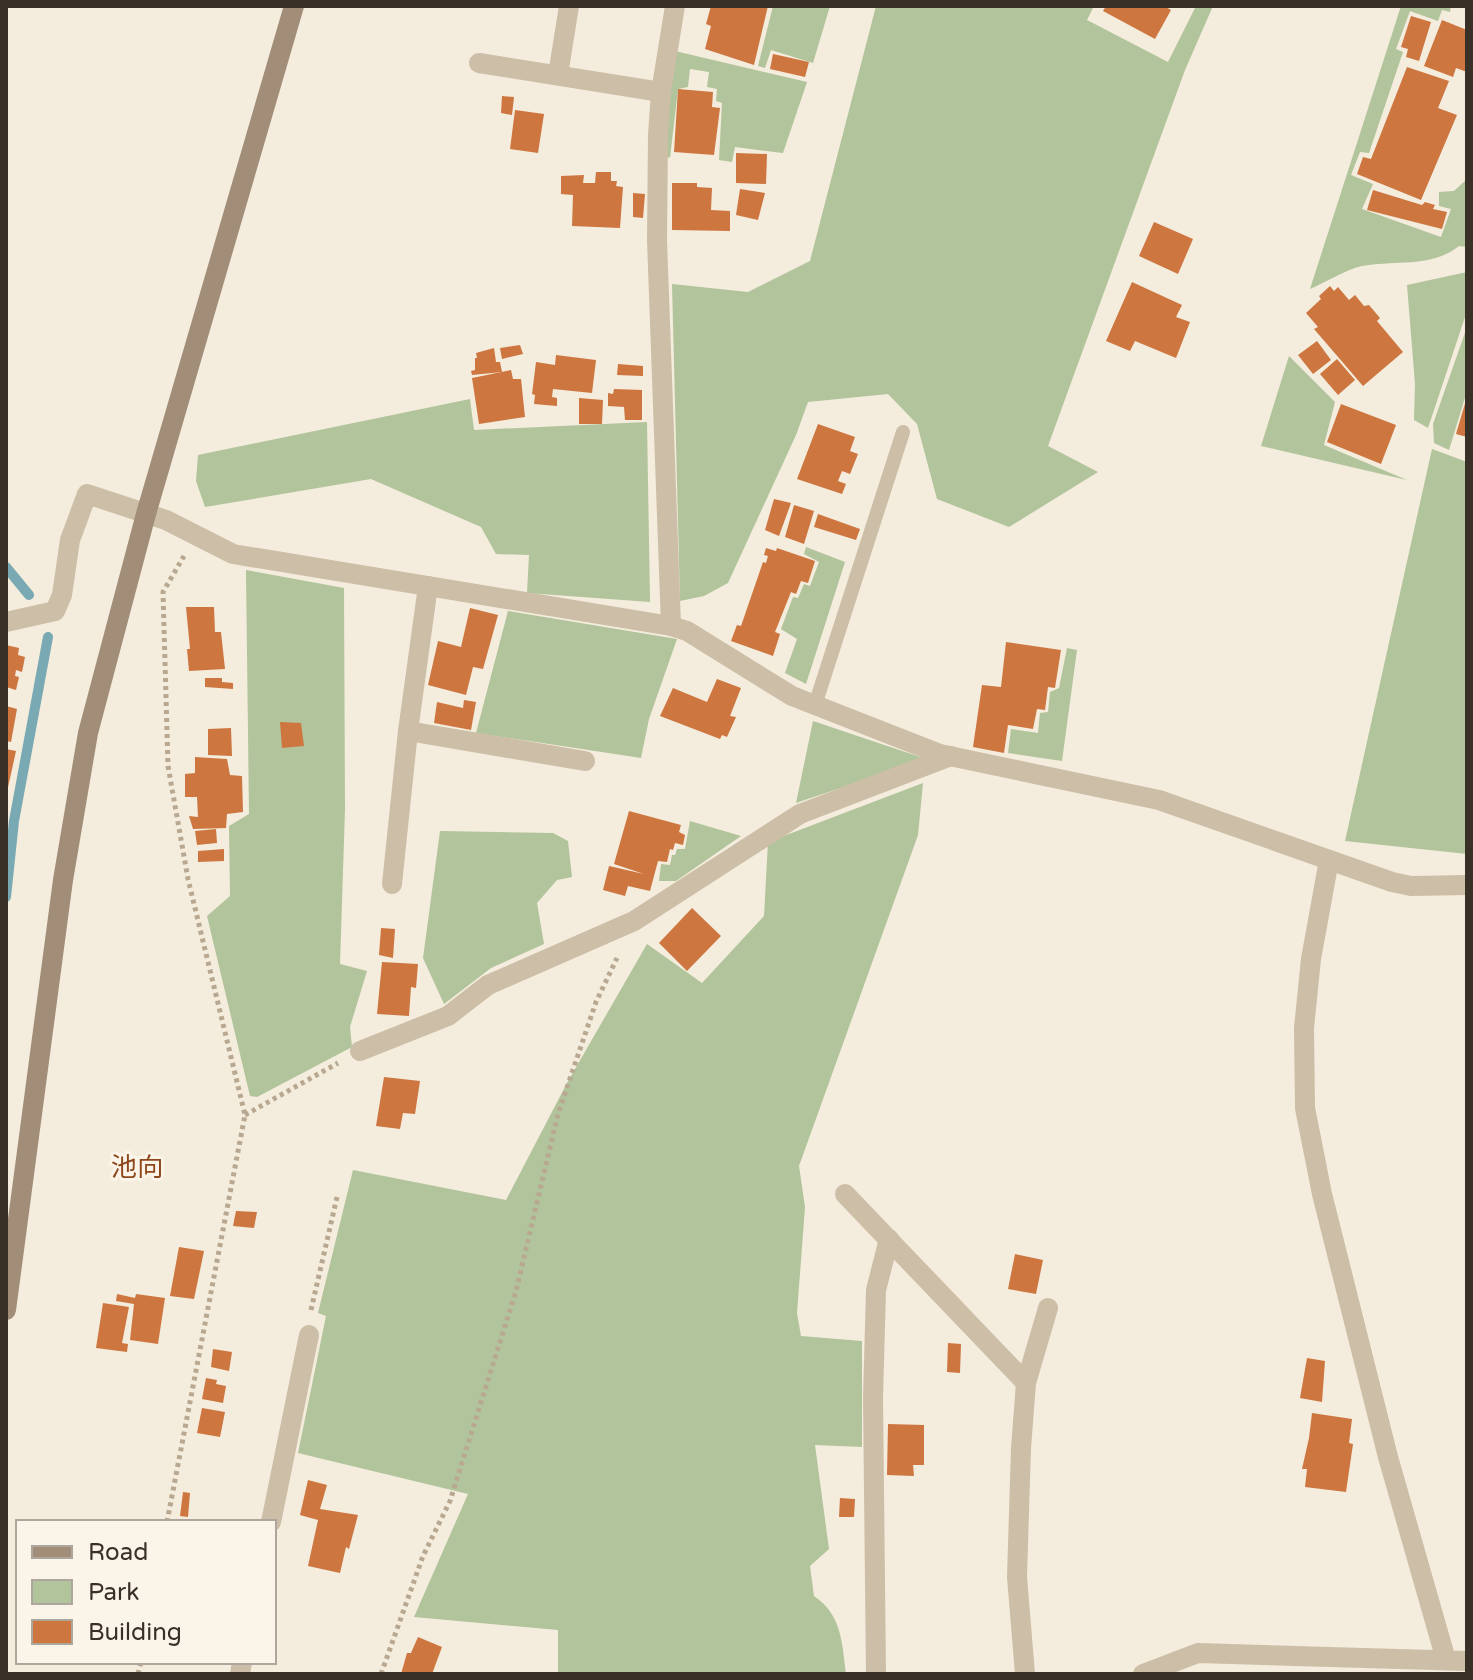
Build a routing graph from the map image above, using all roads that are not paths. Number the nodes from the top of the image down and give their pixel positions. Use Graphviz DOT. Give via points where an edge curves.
graph roads {
  1 [pos="294,6"];
  2 [pos="569,6"];
  3 [pos="675,6"];
  4 [pos="479,63"];
  5 [pos="558,75"];
  6 [pos="661,92"];
  7 [pos="903,432"];
  8 [pos="146,514"];
  9 [pos="428,586"];
  10 [pos="6,622"];
  11 [pos="671,626"];
  12 [pos="815,705"];
  13 [pos="408,731"];
  14 [pos="951,756"];
  15 [pos="585,761"];
  16 [pos="1329,860"];
  17 [pos="392,884"];
  18 [pos="1467,885"];
  19 [pos="360,1051"];
  20 [pos="845,1194"];
  21 [pos="889,1239"];
  22 [pos="1048,1308"];
  23 [pos="6,1310"];
  24 [pos="309,1335"];
  25 [pos="1026,1383"];
  26 [pos="271,1520"];
  27 [pos="1446,1660"];
  28 [pos="1467,1661"];
  29 [pos="876,1674"];
  30 [pos="1025,1674"];
  31 [pos="1143,1674"];
  1 -- 8 [label="street"];
  2 -- 5 [label="street"];
  3 -- 6 [label="street"];
  4 -- 5 [label="street"];
  5 -- 6 [label="street"];
  6 -- 11 [label="street" via="657,240"];
  7 -- 12 [label="lane"];
  8 -- 9 [label="street" via="233,554"];
  8 -- 10 [label="street" via="87,494 70,540 55,611"];
  8 -- 23 [label="street" via="88,733 63,880"];
  9 -- 11 [label="street"];
  9 -- 13 [label="street"];
  11 -- 12 [label="street"];
  12 -- 14 [label="street"];
  13 -- 15 [label="street"];
  13 -- 17 [label="street"];
  14 -- 16 [label="street" via="1159,800"];
  14 -- 19 [label="street" via="800,814 634,921 488,985 448,1016"];
  16 -- 18 [label="street" via="1411,886"];
  16 -- 27 [label="street" via="1304,1028 1305,1108 1384,1442"];
  20 -- 21 [label="street"];
  21 -- 25 [label="street"];
  21 -- 29 [label="street" via="876,1290"];
  22 -- 25 [label="street"];
  24 -- 26 [label="street"];
  25 -- 30 [label="street" via="1017,1577"];
  27 -- 28 [label="street"];
  27 -- 31 [label="street" via="1198,1653"];
}
